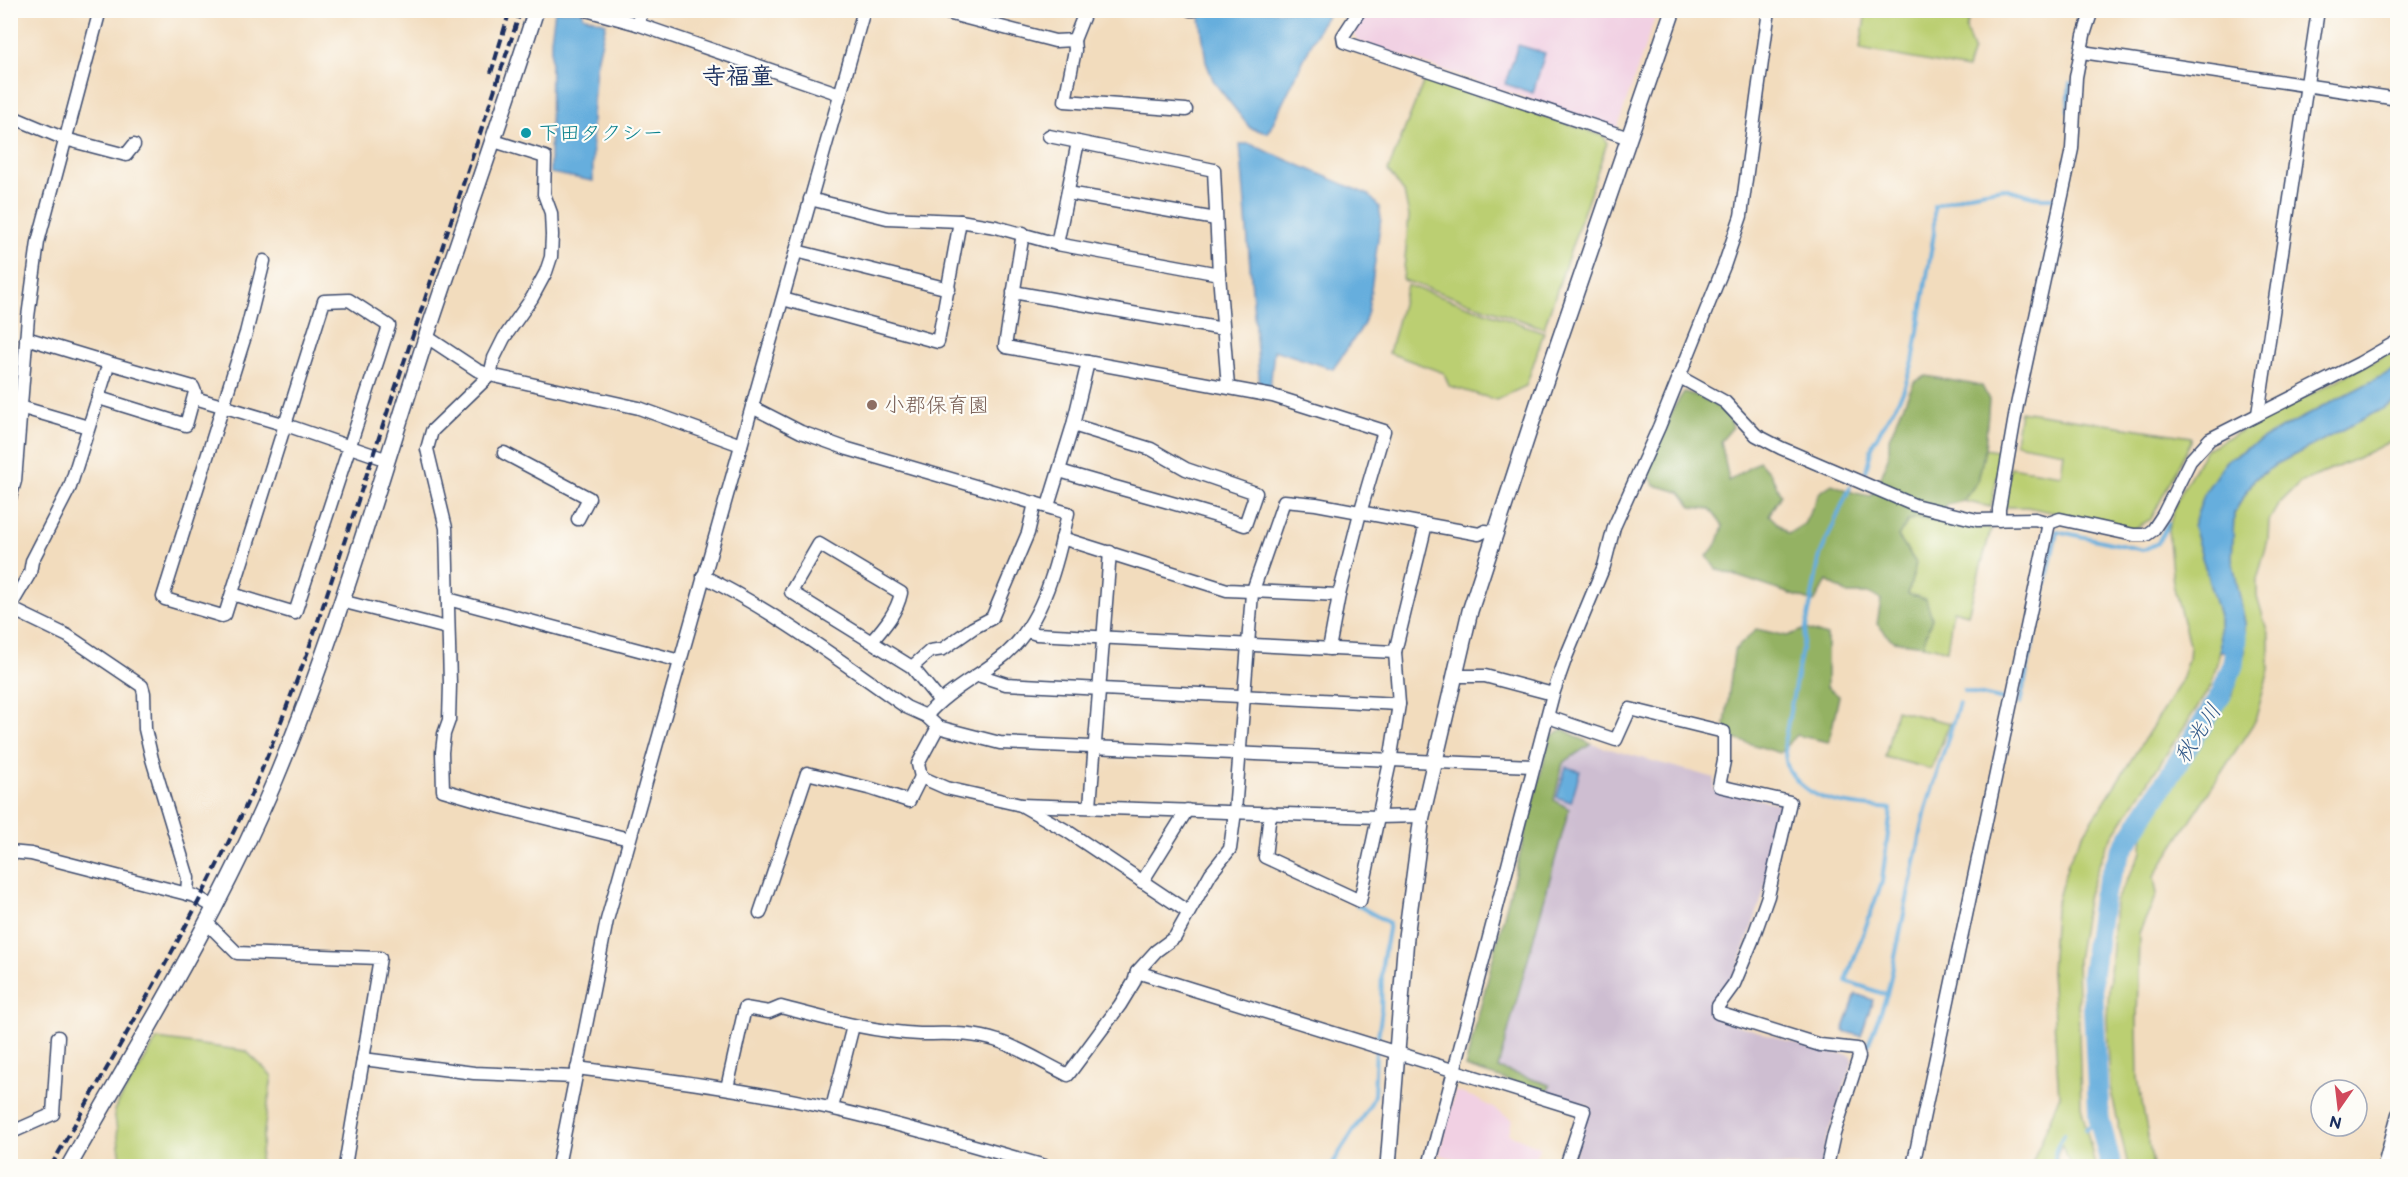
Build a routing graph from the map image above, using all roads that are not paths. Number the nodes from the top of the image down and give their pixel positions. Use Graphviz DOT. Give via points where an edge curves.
graph roads {
  1 [pos="100,10"];
  2 [pos="536,10"];
  3 [pos="586,10"];
  4 [pos="643,10"];
  5 [pos="864,10"];
  6 [pos="936,10"];
  7 [pos="1086,10"];
  8 [pos="1360,10"];
  9 [pos="1673,10"];
  10 [pos="1769,10"];
  11 [pos="2092,10"];
  12 [pos="2318,10"];
  13 [pos="637,24"];
  14 [pos="1074,40"];
  15 [pos="2082,52"];
  16 [pos="2307,86"];
  17 [pos="840,94"];
  18 [pos="2397,99"];
  19 [pos="1186,110"];
  20 [pos="10,116"];
  21 [pos="1049,136"];
  22 [pos="1629,138"];
  23 [pos="65,139"];
  24 [pos="494,141"];
  25 [pos="1078,142"];
  26 [pos="134,146"];
  27 [pos="1068,193"];
  28 [pos="810,199"];
  29 [pos="1216,219"];
  30 [pos="960,221"];
  31 [pos="1023,233"];
  32 [pos="1057,243"];
  33 [pos="796,251"];
  34 [pos="264,261"];
  35 [pos="1219,274"];
  36 [pos="949,289"];
  37 [pos="1013,292"];
  38 [pos="783,299"];
  39 [pos="1223,328"];
  40 [pos="427,337"];
  41 [pos="26,338"];
  42 [pos="2397,341"];
  43 [pos="1088,362"];
  44 [pos="109,363"];
  45 [pos="10,368"];
  46 [pos="23,370"];
  47 [pos="490,375"];
  48 [pos="1678,376"];
  49 [pos="1228,387"];
  50 [pos="99,398"];
  51 [pos="195,398"];
  52 [pos="224,406"];
  53 [pos="752,407"];
  54 [pos="16,414"];
  55 [pos="2258,414"];
  56 [pos="286,425"];
  57 [pos="1073,425"];
  58 [pos="88,427"];
  59 [pos="741,445"];
  60 [pos="350,447"];
  61 [pos="504,453"];
  62 [pos="388,460"];
  63 [pos="1060,471"];
  64 [pos="10,498"];
  65 [pos="1035,502"];
  66 [pos="1048,506"];
  67 [pos="1359,513"];
  68 [pos="578,519"];
  69 [pos="2000,520"];
  70 [pos="2049,523"];
  71 [pos="1426,524"];
  72 [pos="1495,532"];
  73 [pos="1062,538"];
  74 [pos="1110,552"];
  75 [pos="703,576"];
  76 [pos="1252,593"];
  77 [pos="232,594"];
  78 [pos="1339,595"];
  79 [pos="448,599"];
  80 [pos="341,601"];
  81 [pos="10,607"];
  82 [pos="447,628"];
  83 [pos="1027,630"];
  84 [pos="1104,638"];
  85 [pos="872,641"];
  86 [pos="1248,645"];
  87 [pos="1329,649"];
  88 [pos="1395,652"];
  89 [pos="680,661"];
  90 [pos="912,667"];
  91 [pos="978,675"];
  92 [pos="1454,676"];
  93 [pos="1101,688"];
  94 [pos="1553,694"];
  95 [pos="1243,697"];
  96 [pos="939,700"];
  97 [pos="1399,704"];
  98 [pos="926,716"];
  99 [pos="1548,717"];
  100 [pos="938,727"];
  101 [pos="1096,746"];
  102 [pos="1239,753"];
  103 [pos="1390,762"];
  104 [pos="1433,763"];
  105 [pos="1532,766"];
  106 [pos="921,777"];
  107 [pos="1021,805"];
  108 [pos="1090,806"];
  109 [pos="1187,810"];
  110 [pos="1235,812"];
  111 [pos="1270,813"];
  112 [pos="1422,816"];
  113 [pos="1378,818"];
  114 [pos="629,839"];
  115 [pos="10,852"];
  116 [pos="1142,882"];
  117 [pos="187,894"];
  118 [pos="214,908"];
  119 [pos="1188,912"];
  120 [pos="760,913"];
  121 [pos="207,923"];
  122 [pos="1137,972"];
  123 [pos="853,1026"];
  124 [pos="58,1037"];
  125 [pos="1396,1053"];
  126 [pos="363,1059"];
  127 [pos="1453,1070"];
  128 [pos="576,1072"];
  129 [pos="727,1088"];
  130 [pos="832,1108"];
  131 [pos="2397,1114"];
  132 [pos="10,1133"];
  133 [pos="69,1167"];
  134 [pos="345,1167"];
  135 [pos="558,1167"];
  136 [pos="1045,1167"];
  137 [pos="1388,1167"];
  138 [pos="1430,1167"];
  139 [pos="1566,1167"];
  140 [pos="1827,1167"];
  141 [pos="1913,1167"];
  142 [pos="2384,1167"];
  1 -- 23 [label="street"];
  2 -- 24 [label="street"];
  3 -- 13 [label="street"];
  4 -- 13 [label="street"];
  5 -- 17 [label="street"];
  6 -- 14 [label="street" via="1055,41"];
  7 -- 14 [label="street"];
  8 -- 22 [label="street" via="1343,36 1344,42"];
  9 -- 22 [label="street"];
  10 -- 48 [label="street" via="1741,216"];
  11 -- 15 [label="street"];
  12 -- 16 [label="street"];
  13 -- 17 [label="street"];
  14 -- 19 [label="street" via="1065,102"];
  15 -- 16 [label="street"];
  15 -- 69 [label="street" via="2076,77 2072,149 2017,405"];
  16 -- 18 [label="street"];
  16 -- 55 [label="street"];
  17 -- 28 [label="street"];
  20 -- 23 [label="street"];
  21 -- 25 [label="street"];
  22 -- 72 [label="street"];
  23 -- 26 [label="street" via="126,155"];
  23 -- 41 [label="street" via="38,242"];
  24 -- 40 [label="street"];
  24 -- 47 [label="street" via="545,157 544,194 551,213 552,235 546,272 504,338"];
  25 -- 27 [label="street"];
  25 -- 29 [label="street" via="1214,170"];
  27 -- 29 [label="street"];
  27 -- 32 [label="street"];
  28 -- 30 [label="street" via="887,218"];
  28 -- 33 [label="street"];
  29 -- 35 [label="street"];
  30 -- 31 [label="street"];
  30 -- 36 [label="street"];
  31 -- 32 [label="street"];
  31 -- 37 [label="street"];
  32 -- 35 [label="street"];
  33 -- 36 [label="street"];
  33 -- 38 [label="street"];
  34 -- 52 [label="street"];
  35 -- 39 [label="street"];
  36 -- 38 [label="street" via="938,342"];
  37 -- 39 [label="street"];
  37 -- 43 [label="street" via="1005,346"];
  38 -- 53 [label="street"];
  39 -- 49 [label="street"];
  40 -- 47 [label="street"];
  40 -- 62 [label="street"];
  41 -- 44 [label="street"];
  41 -- 46 [label="street"];
  42 -- 55 [label="street"];
  43 -- 49 [label="street"];
  43 -- 57 [label="street"];
  44 -- 50 [label="street"];
  44 -- 51 [label="street" via="193,387"];
  45 -- 46 [label="street"];
  46 -- 54 [label="street"];
  47 -- 59 [label="street" via="639,408"];
  47 -- 79 [label="street" via="432,432 427,448 446,528"];
  48 -- 69 [label="street" via="1725,402 1756,435 1781,448 1914,505 1977,520"];
  48 -- 94 [label="street" via="1614,527 1604,566"];
  49 -- 67 [label="street" via="1273,396 1384,431"];
  50 -- 51 [label="street" via="186,425"];
  50 -- 58 [label="street"];
  51 -- 52 [label="street"];
  52 -- 56 [label="street"];
  52 -- 77 [label="street" via="163,597 222,616"];
  53 -- 59 [label="street"];
  53 -- 65 [label="street" via="801,432 848,449"];
  54 -- 58 [label="street"];
  54 -- 64 [label="street" via="15,481"];
  55 -- 70 [label="street" via="2204,444 2190,461 2163,515 2146,535 2060,519"];
  56 -- 60 [label="street"];
  56 -- 60 [label="street" via="324,301 349,300 389,326"];
  56 -- 77 [label="street"];
  57 -- 63 [label="street"];
  57 -- 63 [label="street" via="1150,449 1186,469 1256,493 1245,525"];
  58 -- 81 [label="street" via="70,487"];
  59 -- 75 [label="street"];
  60 -- 62 [label="street"];
  60 -- 77 [label="street" via="295,613"];
  61 -- 68 [label="street" via="589,498"];
  62 -- 80 [label="street"];
  63 -- 66 [label="street"];
  65 -- 66 [label="street"];
  65 -- 90 [label="street" via="1028,534 992,618 943,649 930,651"];
  66 -- 73 [label="street" via="1068,513"];
  67 -- 71 [label="street"];
  67 -- 76 [label="street" via="1284,501"];
  67 -- 78 [label="street"];
  69 -- 70 [label="street" via="2035,519"];
  70 -- 141 [label="street"];
  71 -- 72 [label="street" via="1479,534"];
  71 -- 88 [label="street"];
  72 -- 92 [label="street"];
  73 -- 74 [label="street"];
  73 -- 83 [label="street" via="1044,595"];
  74 -- 76 [label="street" via="1227,590"];
  74 -- 84 [label="street"];
  75 -- 89 [label="street"];
  75 -- 98 [label="street" via="776,616 906,707"];
  76 -- 78 [label="street"];
  76 -- 86 [label="street"];
  78 -- 87 [label="street"];
  79 -- 82 [label="street"];
  79 -- 89 [label="street"];
  80 -- 82 [label="street"];
  80 -- 118 [label="street" via="318,673 276,778"];
  81 -- 117 [label="street" via="68,636 142,686 145,729 188,878"];
  82 -- 114 [label="street" via="450,684 449,720 442,752 443,790"];
  83 -- 84 [label="street" via="1036,634"];
  83 -- 91 [label="street" via="1007,653"];
  84 -- 86 [label="street"];
  84 -- 93 [label="street"];
  85 -- 85 [label="street" via="791,592 819,544 901,593 890,620"];
  85 -- 90 [label="street"];
  86 -- 87 [label="street"];
  86 -- 95 [label="street"];
  87 -- 88 [label="street"];
  88 -- 97 [label="street"];
  89 -- 114 [label="street"];
  90 -- 96 [label="street"];
  91 -- 93 [label="street" via="1006,684"];
  91 -- 96 [label="street"];
  92 -- 94 [label="street" via="1485,676"];
  92 -- 104 [label="street"];
  93 -- 95 [label="street"];
  93 -- 101 [label="street"];
  94 -- 99 [label="street"];
  95 -- 97 [label="street"];
  95 -- 102 [label="street"];
  96 -- 98 [label="street"];
  97 -- 103 [label="street"];
  98 -- 100 [label="street"];
  99 -- 105 [label="street"];
  99 -- 140 [label="street" via="1616,740 1630,709 1724,732 1719,786 1790,802 1752,941 1718,1013 1820,1045 1857,1049 1859,1057"];
  100 -- 101 [label="street" via="1000,743"];
  100 -- 106 [label="street" via="918,764"];
  101 -- 102 [label="street"];
  101 -- 108 [label="street"];
  102 -- 103 [label="street"];
  102 -- 110 [label="street"];
  103 -- 104 [label="street"];
  103 -- 113 [label="street"];
  104 -- 105 [label="street"];
  104 -- 112 [label="street"];
  105 -- 127 [label="street"];
  106 -- 107 [label="street" via="946,788"];
  106 -- 120 [label="street" via="909,801 807,773"];
  107 -- 108 [label="street"];
  107 -- 116 [label="street"];
  108 -- 109 [label="street"];
  109 -- 110 [label="street"];
  109 -- 116 [label="street"];
  110 -- 111 [label="street"];
  110 -- 119 [label="street" via="1230,849"];
  111 -- 113 [label="street"];
  111 -- 113 [label="street" via="1265,857 1360,901"];
  112 -- 113 [label="street"];
  112 -- 125 [label="street"];
  114 -- 128 [label="street" via="607,920"];
  115 -- 117 [label="street"];
  116 -- 119 [label="street"];
  117 -- 118 [label="street"];
  118 -- 121 [label="street"];
  119 -- 122 [label="street" via="1175,937"];
  121 -- 126 [label="street" via="237,953 380,958"];
  121 -- 133 [label="street"];
  122 -- 123 [label="street" via="1120,1005 1068,1075 998,1041 952,1033 920,1034"];
  122 -- 125 [label="street"];
  123 -- 129 [label="street" via="781,1007 769,1012 745,1008"];
  123 -- 130 [label="street"];
  124 -- 132 [label="street" via="52,1114"];
  125 -- 127 [label="street"];
  125 -- 137 [label="street"];
  126 -- 128 [label="street" via="474,1073"];
  126 -- 134 [label="street"];
  127 -- 138 [label="street"];
  127 -- 139 [label="street" via="1584,1112"];
  128 -- 129 [label="street"];
  128 -- 135 [label="street"];
  129 -- 130 [label="street"];
  130 -- 136 [label="street"];
  131 -- 142 [label="street"];
}
